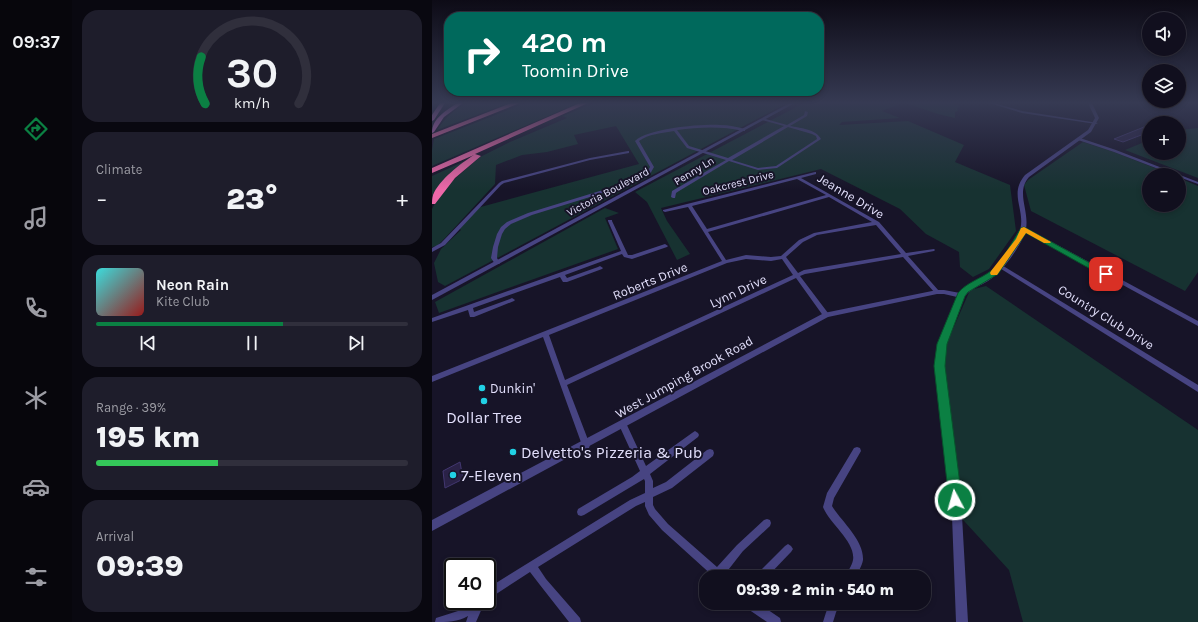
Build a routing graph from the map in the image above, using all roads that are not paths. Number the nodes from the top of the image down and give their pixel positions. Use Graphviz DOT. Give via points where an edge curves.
graph roads {
  1 [pos="442,132"];
  2 [pos="520,132"];
  3 [pos="522,132"];
  4 [pos="665,132"];
  5 [pos="677,132"];
  6 [pos="740,132"];
  7 [pos="778,132"];
  8 [pos="812,132"];
  9 [pos="1090,132"];
  10 [pos="432,136"];
  11 [pos="1080,139"];
  12 [pos="628,152"];
  13 [pos="703,152"];
  14 [pos="730,160"];
  15 [pos="432,171"];
  16 [pos="815,173"];
  17 [pos="797,177"];
  18 [pos="1198,182"];
  19 [pos="829,196"];
  20 [pos="673,197"];
  21 [pos="432,202"];
  22 [pos="689,205"];
  23 [pos="665,211"];
  24 [pos="610,220"];
  25 [pos="877,223"];
  26 [pos="1024,229"];
  27 [pos="705,230"];
  28 [pos="665,246"];
  29 [pos="432,250"];
  30 [pos="932,250"];
  31 [pos="623,252"];
  32 [pos="905,254"];
  33 [pos="783,257"];
  34 [pos="725,262"];
  35 [pos="497,263"];
  36 [pos="1000,266"];
  37 [pos="600,268"];
  38 [pos="562,274"];
  39 [pos="797,275"];
  40 [pos="937,292"];
  41 [pos="961,296"];
  42 [pos="432,298"];
  43 [pos="512,300"];
  44 [pos="470,306"];
  45 [pos="826,315"];
  46 [pos="432,320"];
  47 [pos="1198,324"];
  48 [pos="545,334"];
  49 [pos="432,379"];
  50 [pos="563,384"];
  51 [pos="1198,390"];
  52 [pos="623,425"];
  53 [pos="695,435"];
  54 [pos="586,444"];
  55 [pos="857,451"];
  56 [pos="710,453"];
  57 [pos="645,472"];
  58 [pos="649,495"];
  59 [pos="581,512"];
  60 [pos="767,523"];
  61 [pos="432,526"];
  62 [pos="788,549"];
  63 [pos="532,566"];
  64 [pos="713,570"];
  65 [pos="724,570"];
  66 [pos="767,570"];
  67 [pos="854,570"];
  68 [pos="496,588"];
  69 [pos="469,610"];
  70 [pos="477,610"];
  71 [pos="758,610"];
  72 [pos="832,610"];
  73 [pos="769,620"];
  74 [pos="440,622"];
  75 [pos="471,622"];
  76 [pos="576,622"];
  77 [pos="828,622"];
  78 [pos="962,622"];
  1 -- 10 [label="highway"];
  2 -- 15 [label="highway"];
  3 -- 21 [label="highway" via="466,164 447,182"];
  4 -- 35 [label="street" via="637,140 652,167 650,172 605,191 518,219 503,228 494,252"];
  5 -- 13 [label="street" via="688,147"];
  6 -- 13 [label="street, Victoria Boulevard"];
  7 -- 14 [label="street, Penny Ln"];
  8 -- 14 [label="street" via="819,139 772,169 758,169"];
  9 -- 11 [label="street"];
  11 -- 18 [label="street"];
  11 -- 26 [label="street" via="1021,182 1019,190 1024,211"];
  12 -- 29 [label="street" via="500,184 443,244"];
  13 -- 14 [label="street"];
  13 -- 35 [label="street, Victoria Boulevard"];
  14 -- 20 [label="street, Penny Ln" via="677,190"];
  16 -- 17 [label="street, Oakcrest Drive"];
  17 -- 19 [label="street, Jeanne Drive"];
  17 -- 22 [label="street, Oakcrest Drive"];
  19 -- 25 [label="street, Jeanne Drive"];
  19 -- 27 [label="street"];
  22 -- 23 [label="street, Oakcrest Drive"];
  22 -- 27 [label="street"];
  24 -- 31 [label="street"];
  25 -- 32 [label="street, Jeanne Drive"];
  25 -- 33 [label="street" via="816,234 801,241"];
  26 -- 36 [label="street"];
  26 -- 47 [label="street"];
  27 -- 34 [label="street"];
  28 -- 31 [label="street" via="629,257"];
  30 -- 32 [label="street, Lynn Drive"];
  31 -- 38 [label="street"];
  32 -- 39 [label="street, Lynn Drive"];
  32 -- 40 [label="street, Jeanne Drive"];
  33 -- 34 [label="street, Roberts Drive" via="746,257"];
  33 -- 39 [label="street"];
  34 -- 48 [label="street, Roberts Drive"];
  35 -- 42 [label="street, Victoria Boulevard"];
  36 -- 41 [label="street" via="986,279 965,290"];
  36 -- 51 [label="street, Country Club Drive"];
  37 -- 38 [label="street" via="565,281"];
  38 -- 44 [label="street"];
  39 -- 45 [label="street"];
  39 -- 50 [label="street, Lynn Drive"];
  40 -- 41 [label="street, West Jumping Brook Road"];
  40 -- 45 [label="street, West Jumping Brook Road"];
  41 -- 78 [label="street" via="942,344 940,366 957,516"];
  43 -- 44 [label="street" via="472,315"];
  44 -- 46 [label="street"];
  45 -- 52 [label="street, West Jumping Brook Road"];
  48 -- 49 [label="street, Roberts Drive"];
  48 -- 50 [label="street"];
  50 -- 54 [label="street"];
  52 -- 54 [label="street, West Jumping Brook Road"];
  52 -- 57 [label="street"];
  53 -- 57 [label="street"];
  54 -- 61 [label="street, West Jumping Brook Road"];
  55 -- 67 [label="street" via="830,496 827,507 856,549 858,561"];
  56 -- 58 [label="street" via="669,485"];
  57 -- 58 [label="street" via="649,482"];
  57 -- 59 [label="street"];
  58 -- 63 [label="street"];
  58 -- 64 [label="street" via="649,506 656,518"];
  60 -- 65 [label="street" via="740,548"];
  62 -- 66 [label="street"];
  63 -- 68 [label="street"];
  63 -- 76 [label="street"];
  69 -- 74 [label="street"];
  70 -- 75 [label="street"];
  71 -- 73 [label="street"];
  72 -- 77 [label="street"];
}
